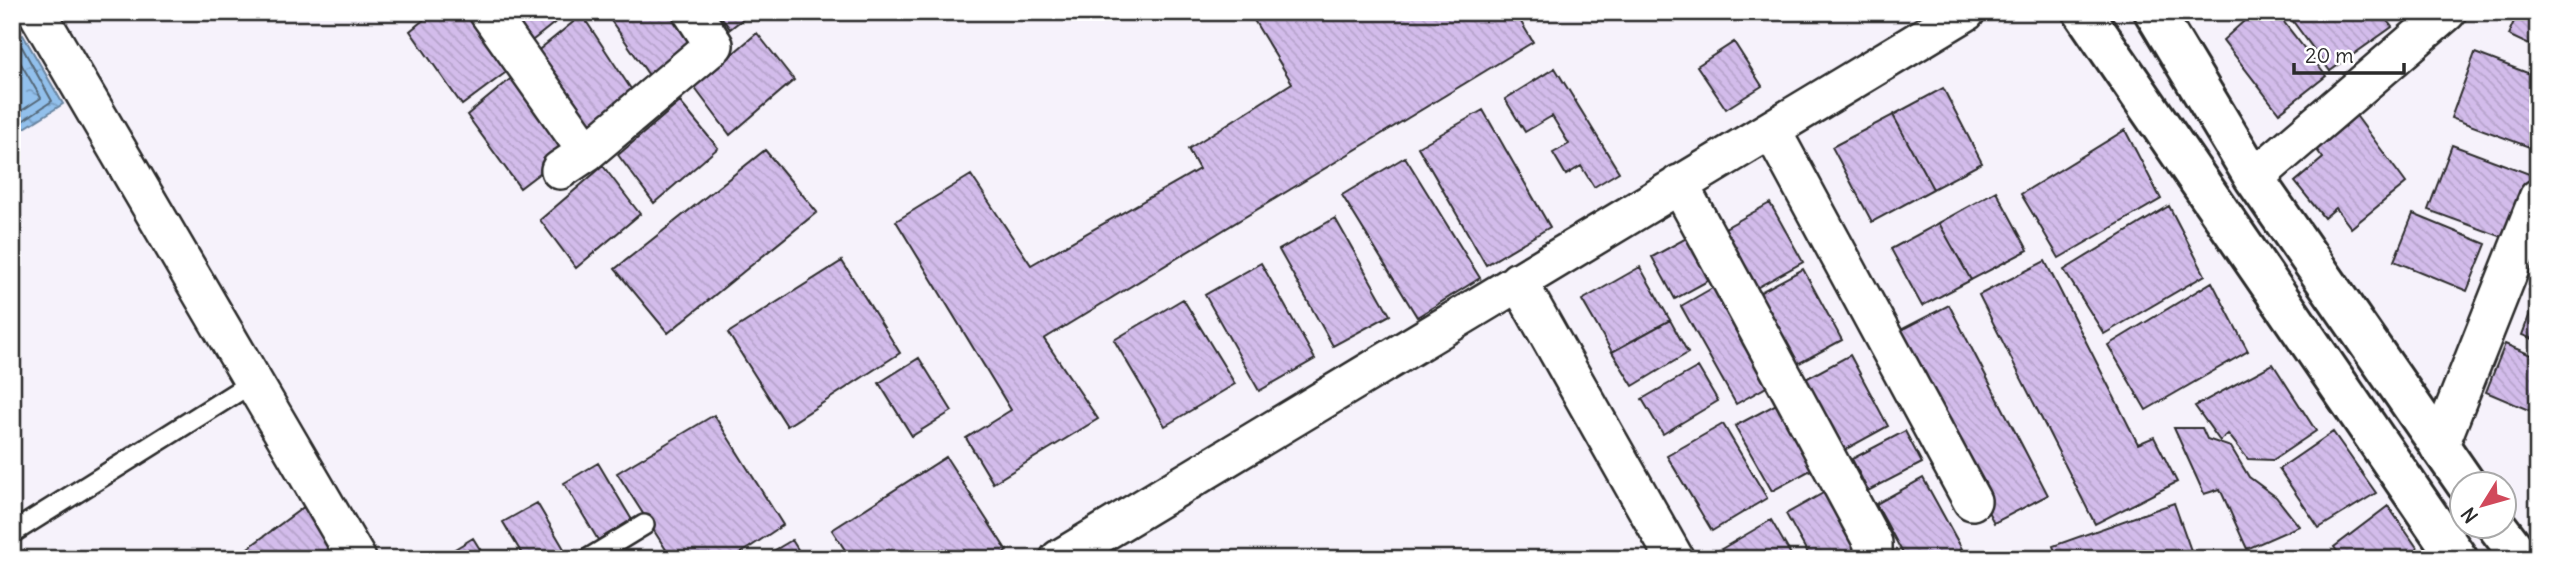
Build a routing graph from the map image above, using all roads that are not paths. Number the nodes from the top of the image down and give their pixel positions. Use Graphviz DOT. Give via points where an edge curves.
graph roads {
  1 [pos="37,12"];
  2 [pos="488,12"];
  3 [pos="692,12"];
  4 [pos="1966,12"];
  5 [pos="2083,12"];
  6 [pos="2154,12"];
  7 [pos="2446,12"];
  8 [pos="1772,131"];
  9 [pos="2254,178"];
  10 [pos="1679,184"];
  11 [pos="2538,198"];
  12 [pos="1518,281"];
  13 [pos="253,382"];
  14 [pos="2439,447"];
  15 [pos="2456,470"];
  16 [pos="1972,501"];
  17 [pos="643,525"];
  18 [pos="12,533"];
  19 [pos="2508,540"];
  20 [pos="357,559"];
  21 [pos="588,559"];
  22 [pos="1059,559"];
  23 [pos="1675,559"];
  24 [pos="1873,559"];
  25 [pos="2458,559"];
  26 [pos="2522,559"];
  1 -- 13 [label="street"];
  2 -- 3 [label="street" via="573,161 714,46"];
  4 -- 8 [label="street"];
  5 -- 25 [label="street"];
  6 -- 9 [label="street"];
  7 -- 9 [label="street"];
  8 -- 10 [label="street"];
  8 -- 16 [label="street"];
  9 -- 14 [label="street"];
  10 -- 12 [label="street"];
  10 -- 24 [label="street" via="1873,542"];
  11 -- 14 [label="street"];
  12 -- 22 [label="street"];
  12 -- 23 [label="street"];
  13 -- 18 [label="lane"];
  13 -- 20 [label="street"];
  14 -- 15 [label="street"];
  17 -- 21 [label="lane"];
  19 -- 26 [label="street"];
}
